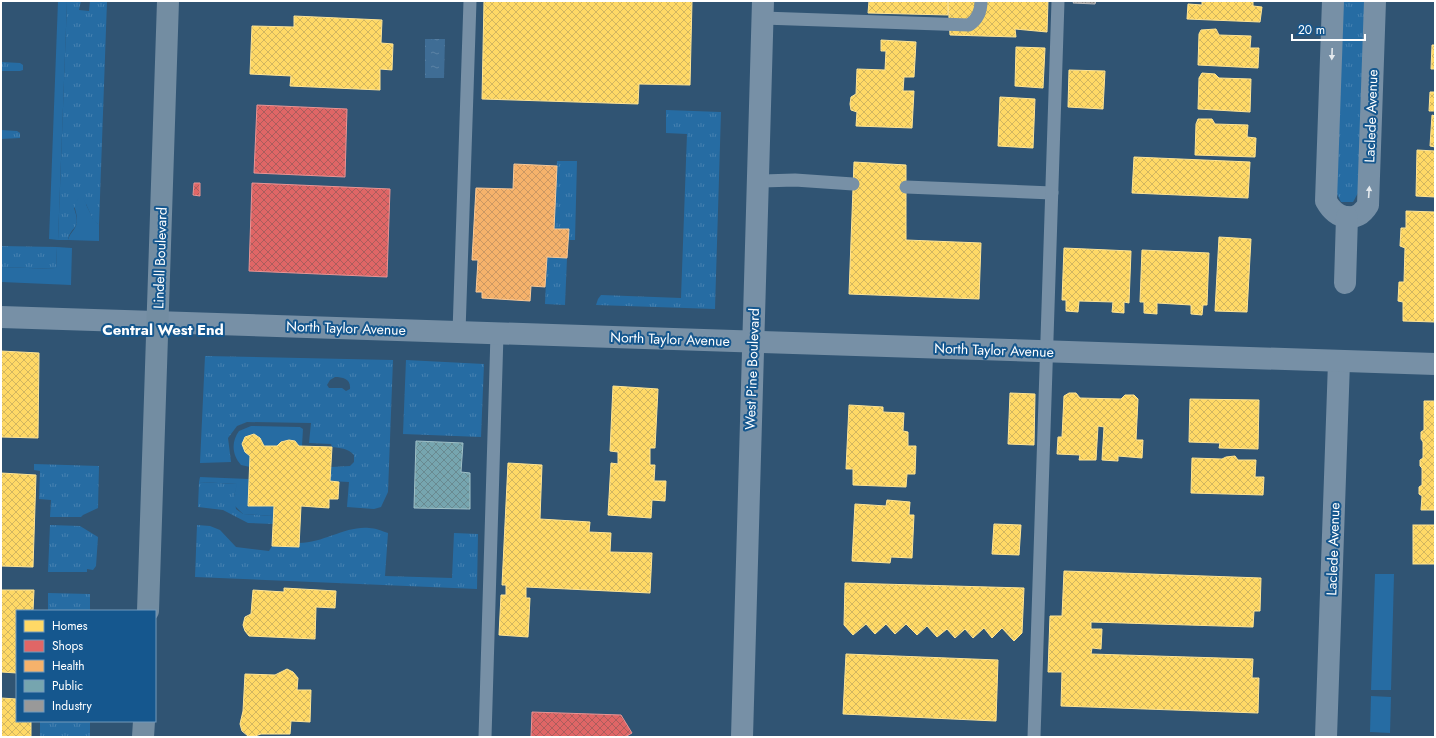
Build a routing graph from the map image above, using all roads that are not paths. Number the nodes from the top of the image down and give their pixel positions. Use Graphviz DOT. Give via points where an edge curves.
graph roads {
  1 [pos="168,1"];
  2 [pos="470,1"];
  3 [pos="981,1"];
  4 [pos="1058,1"];
  5 [pos="1333,1"];
  6 [pos="1375,1"];
  7 [pos="763,10"];
  8 [pos="758,180"];
  9 [pos="853,184"];
  10 [pos="906,187"];
  11 [pos="1052,193"];
  12 [pos="1347,217"];
  13 [pos="1345,282"];
  14 [pos="1,317"];
  15 [pos="158,322"];
  16 [pos="459,332"];
  17 [pos="497,334"];
  18 [pos="753,342"];
  19 [pos="1047,352"];
  20 [pos="1339,362"];
  21 [pos="1435,364"];
  22 [pos="148,610"];
  23 [pos="144,722"];
  24 [pos="143,737"];
  25 [pos="485,737"];
  26 [pos="742,737"];
  27 [pos="1034,737"];
  28 [pos="1326,737"];
  1 -- 15 [label="main road, Lindell Boulevard"];
  2 -- 16 [label="lane"];
  3 -- 7 [label="lane" via="981,9 974,22 969,25"];
  4 -- 11 [label="lane"];
  5 -- 12 [label="street, one-way" via="1326,201 1331,210"];
  12 -- 6 [label="street, Laclede Avenue, one-way" via="1363,213 1368,205"];
  7 -- 8 [label="street, West Pine Boulevard"];
  8 -- 9 [label="lane"];
  8 -- 18 [label="street, West Pine Boulevard"];
  10 -- 11 [label="lane"];
  11 -- 19 [label="lane"];
  12 -- 13 [label="street"];
  14 -- 15 [label="street, North Taylor Avenue"];
  15 -- 16 [label="street, North Taylor Avenue"];
  15 -- 22 [label="main road, Lindell Boulevard"];
  16 -- 17 [label="street, North Taylor Avenue"];
  17 -- 18 [label="street, North Taylor Avenue"];
  17 -- 25 [label="lane"];
  18 -- 19 [label="street, North Taylor Avenue"];
  18 -- 26 [label="street, West Pine Boulevard"];
  19 -- 20 [label="street, North Taylor Avenue"];
  19 -- 27 [label="lane"];
  20 -- 21 [label="street, North Taylor Avenue"];
  20 -- 28 [label="street, Laclede Avenue"];
  23 -- 24 [label="main road"];
}
